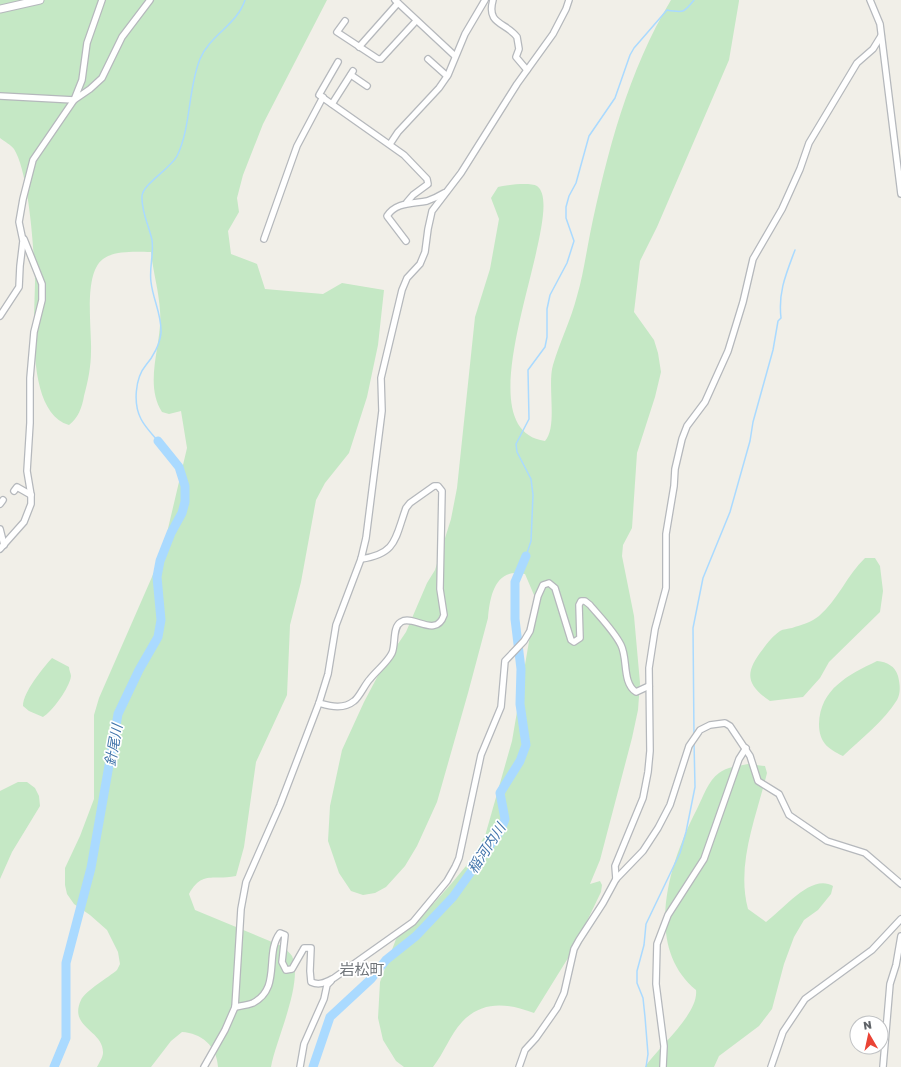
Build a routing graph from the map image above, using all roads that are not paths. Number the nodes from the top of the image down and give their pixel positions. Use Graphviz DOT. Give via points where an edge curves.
graph roads {
  1 [pos="40,0"];
  2 [pos="102,0"];
  3 [pos="150,0"];
  4 [pos="485,0"];
  5 [pos="493,0"];
  6 [pos="568,0"];
  7 [pos="870,0"];
  8 [pos="396,2"];
  9 [pos="0,9"];
  10 [pos="345,21"];
  11 [pos="416,21"];
  12 [pos="881,36"];
  13 [pos="359,47"];
  14 [pos="455,56"];
  15 [pos="428,59"];
  16 [pos="338,62"];
  17 [pos="528,70"];
  18 [pos="447,76"];
  19 [pos="367,86"];
  20 [pos="0,96"];
  21 [pos="323,97"];
  22 [pos="74,100"];
  23 [pos="332,104"];
  24 [pos="390,144"];
  25 [pos="447,192"];
  26 [pos="901,194"];
  27 [pos="408,202"];
  28 [pos="21,233"];
  29 [pos="264,238"];
  30 [pos="406,241"];
  31 [pos="0,316"];
  32 [pos="14,491"];
  33 [pos="31,495"];
  34 [pos="0,529"];
  35 [pos="2,547"];
  36 [pos="361,559"];
  37 [pos="650,686"];
  38 [pos="319,703"];
  39 [pos="746,748"];
  40 [pos="616,879"];
  41 [pos="901,884"];
  42 [pos="901,919"];
  43 [pos="901,936"];
  44 [pos="334,978"];
  45 [pos="235,1007"];
  46 [pos="204,1067"];
  47 [pos="300,1067"];
  48 [pos="519,1067"];
  49 [pos="663,1067"];
  50 [pos="771,1067"];
  51 [pos="883,1067"];
  1 -- 9 [label="street"];
  2 -- 22 [label="street" via="87,43 82,80"];
  3 -- 22 [label="street" via="122,37 102,78"];
  4 -- 14 [label="street"];
  5 -- 17 [label="street" via="490,9 499,24 517,37 519,49 516,57"];
  6 -- 17 [label="street" via="553,34"];
  7 -- 12 [label="street" via="880,24"];
  8 -- 11 [label="street"];
  8 -- 13 [label="street"];
  10 -- 13 [label="street" via="337,32"];
  11 -- 13 [label="street" via="381,59"];
  11 -- 14 [label="street"];
  12 -- 26 [label="street"];
  12 -- 37 [label="street" via="873,49 857,63 809,143 785,202 753,259 728,351 705,402 682,439 666,534 666,588 649,668"];
  14 -- 18 [label="street"];
  15 -- 18 [label="street"];
  16 -- 21 [label="street" via="320,94"];
  17 -- 25 [label="street"];
  18 -- 24 [label="street"];
  19 -- 23 [label="street" via="352,73"];
  20 -- 22 [label="street"];
  21 -- 23 [label="street"];
  21 -- 29 [label="street" via="298,146"];
  22 -- 28 [label="street" via="33,160 23,199"];
  23 -- 24 [label="street"];
  24 -- 27 [label="street" via="427,179 428,184"];
  25 -- 27 [label="street" via="427,201"];
  25 -- 36 [label="street" via="432,212 426,252 420,264 407,278 402,290 381,378 382,411 366,538"];
  27 -- 30 [label="street" via="390,211 387,216"];
  28 -- 31 [label="street" via="23,241 20,287"];
  28 -- 33 [label="street" via="42,284 42,300 34,332 30,378 27,471"];
  32 -- 33 [label="street" via="17,487"];
  33 -- 35 [label="street" via="24,522"];
  34 -- 35 [label="street"];
  36 -- 38 [label="street" via="336,625 328,674"];
  36 -- 38 [label="street" via="376,557 394,544 406,508 434,486 438,486 442,491 440,589 443,619 437,624 427,626 408,620 402,621 397,626 390,656 354,701 335,708"];
  37 -- 40 [label="street" via="648,772 643,798 615,866"];
  37 -- 44 [label="street" via="636,692 632,689 628,682 622,646 585,600 579,605 580,638 574,642 571,640 555,588 549,583 543,585 540,588 530,631 507,658 500,707 481,755 455,867 439,892 412,922"];
  38 -- 45 [label="street" via="280,805 246,882 241,909"];
  39 -- 40 [label="street" via="725,723 710,725 700,730 688,746 670,805 658,828 643,851"];
  39 -- 41 [label="street" via="758,781 779,794 789,816 827,841 865,853"];
  39 -- 49 [label="street" via="739,759 704,859 668,915 659,937 656,969 664,1046"];
  40 -- 48 [label="street" via="574,949 568,980 557,1008 525,1050"];
  42 -- 50 [label="street" via="872,950 805,1000 783,1032"];
  43 -- 51 [label="street" via="890,984"];
  44 -- 45 [label="street" via="322,984 312,982 312,948 307,947 292,969 286,970 282,962 285,935 280,933 273,945 269,987 253,1003"];
  44 -- 47 [label="street" via="326,985 324,999 304,1044"];
  45 -- 46 [label="street"];
}
